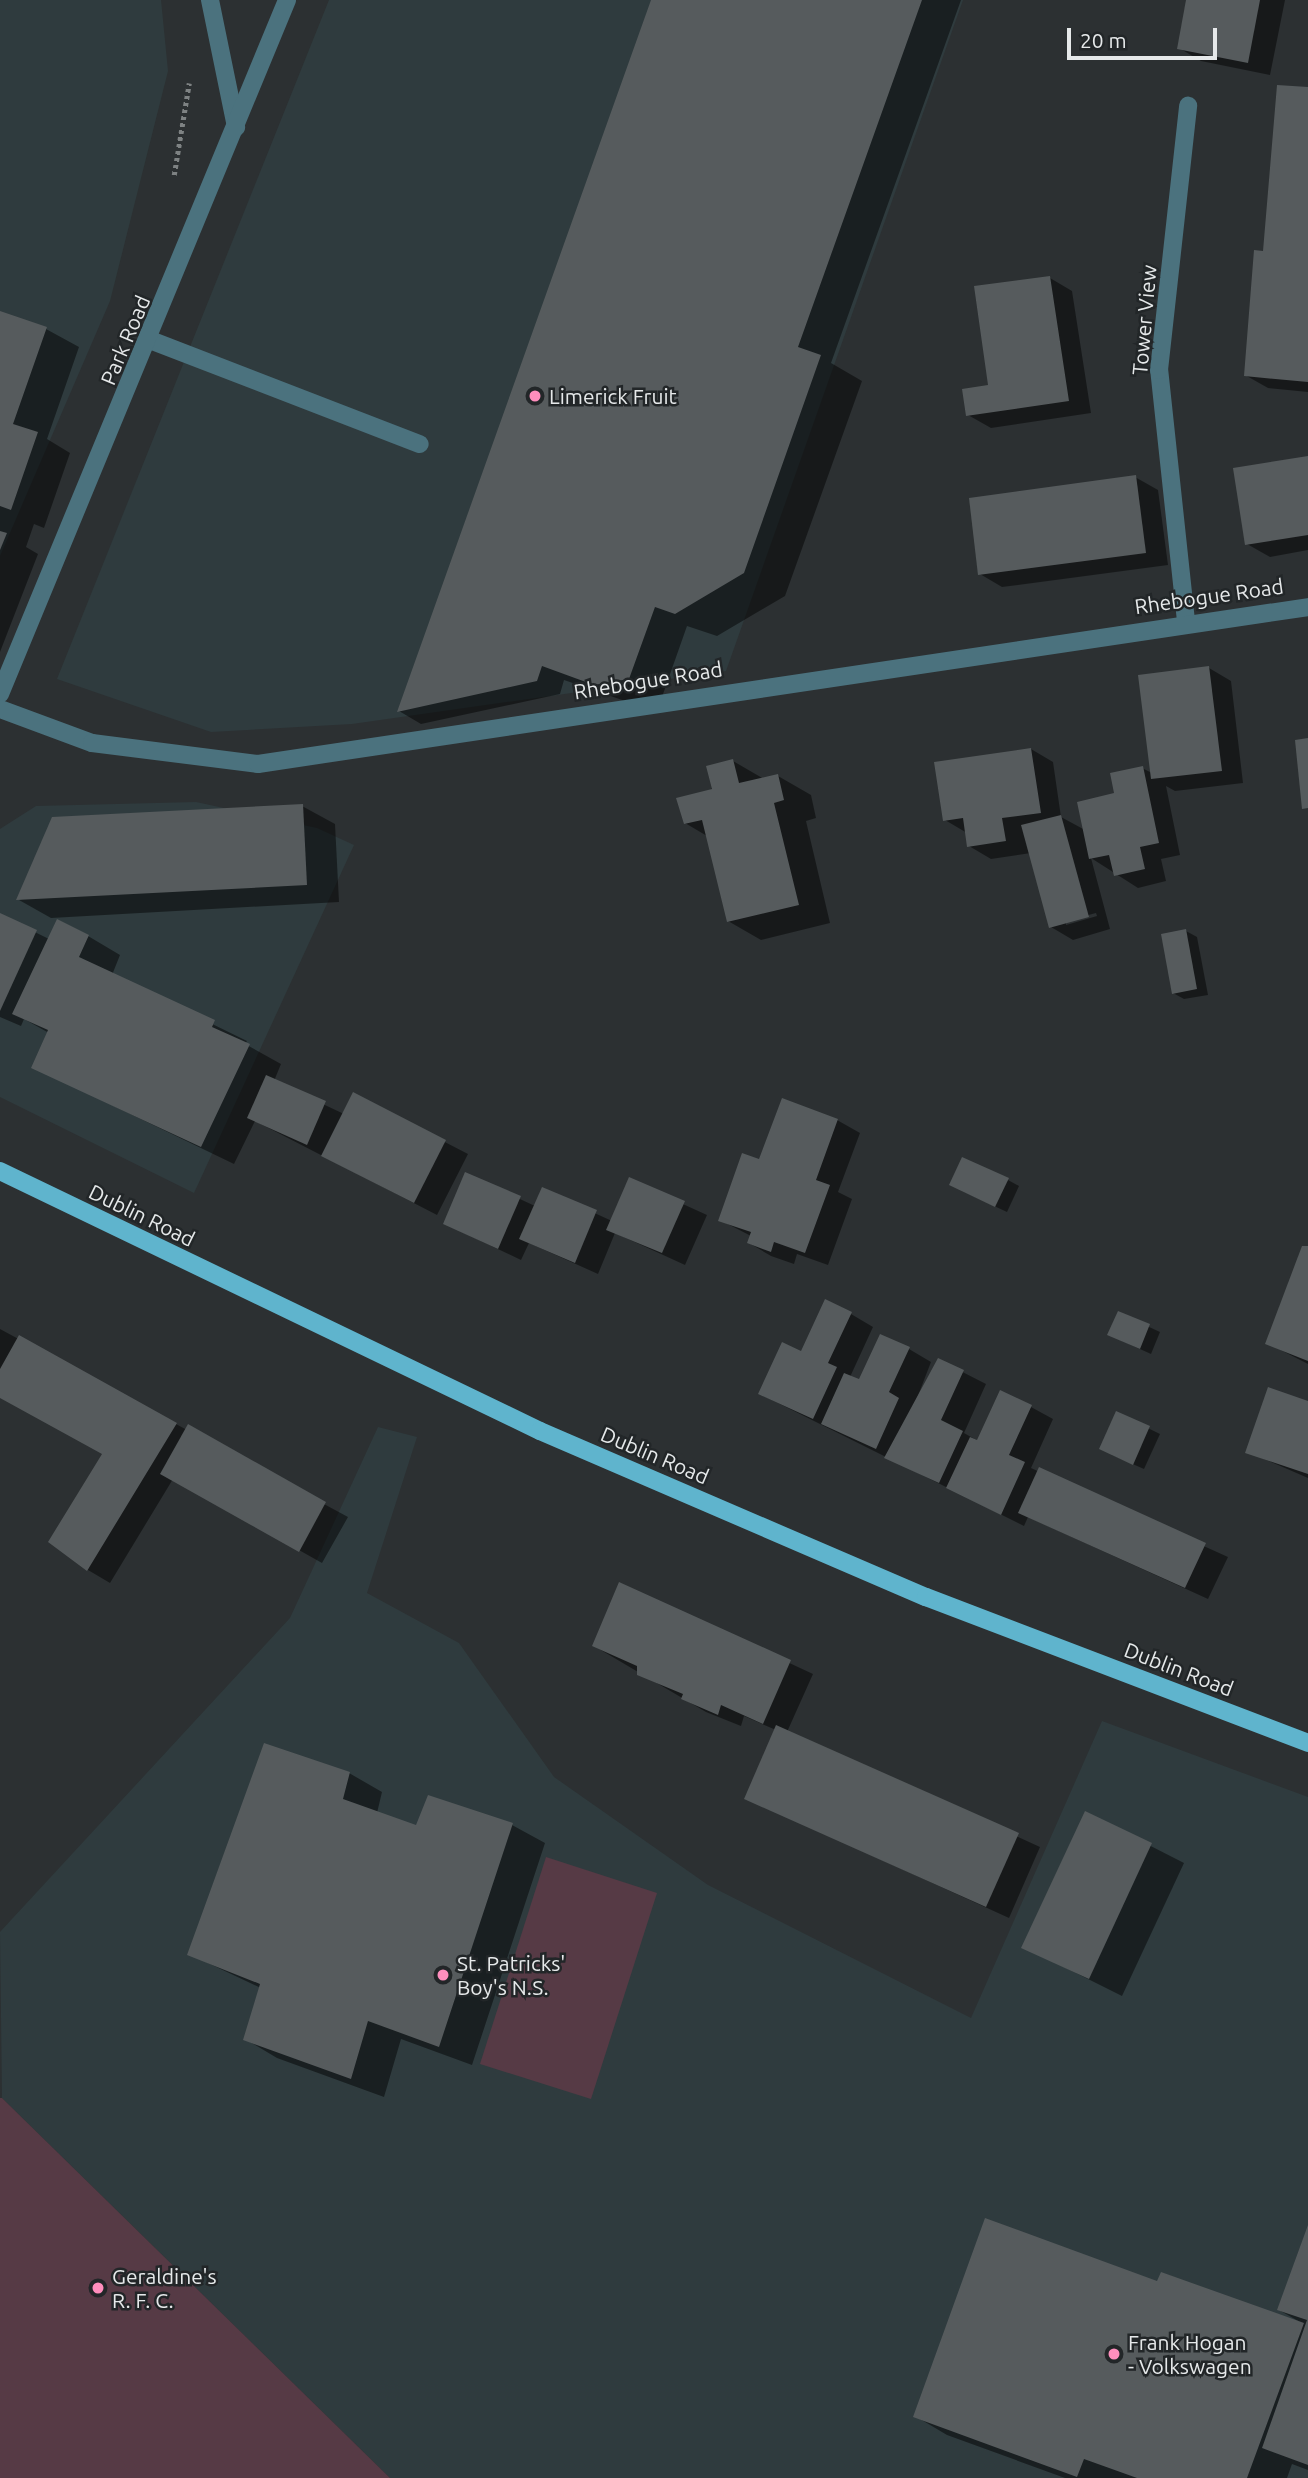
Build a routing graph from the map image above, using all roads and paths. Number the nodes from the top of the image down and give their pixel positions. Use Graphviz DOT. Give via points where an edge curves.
graph roads {
  1 [pos="210,0"];
  2 [pos="287,0"];
  3 [pos="190,71"];
  4 [pos="1188,107"];
  5 [pos="236,127"];
  6 [pos="174,185"];
  7 [pos="150,340"];
  8 [pos="419,444"];
  9 [pos="1308,607"];
  10 [pos="1186,621"];
  11 [pos="0,694"];
  12 [pos="0,709"];
  13 [pos="0,1171"];
  14 [pos="1308,1743"];
  1 -- 5 [label="street"];
  2 -- 5 [label="street, Park Road"];
  3 -- 6 [label="path"];
  4 -- 10 [label="street, Tower View" via="1159,370"];
  5 -- 7 [label="street, Park Road"];
  7 -- 8 [label="street"];
  7 -- 11 [label="street, Park Road"];
  9 -- 10 [label="street, Rhebogue Road"];
  10 -- 12 [label="street, Rhebogue Road" via="258,764 92,743"];
  13 -- 14 [label="main road, Dublin Road" via="540,1431 926,1597"];
}
